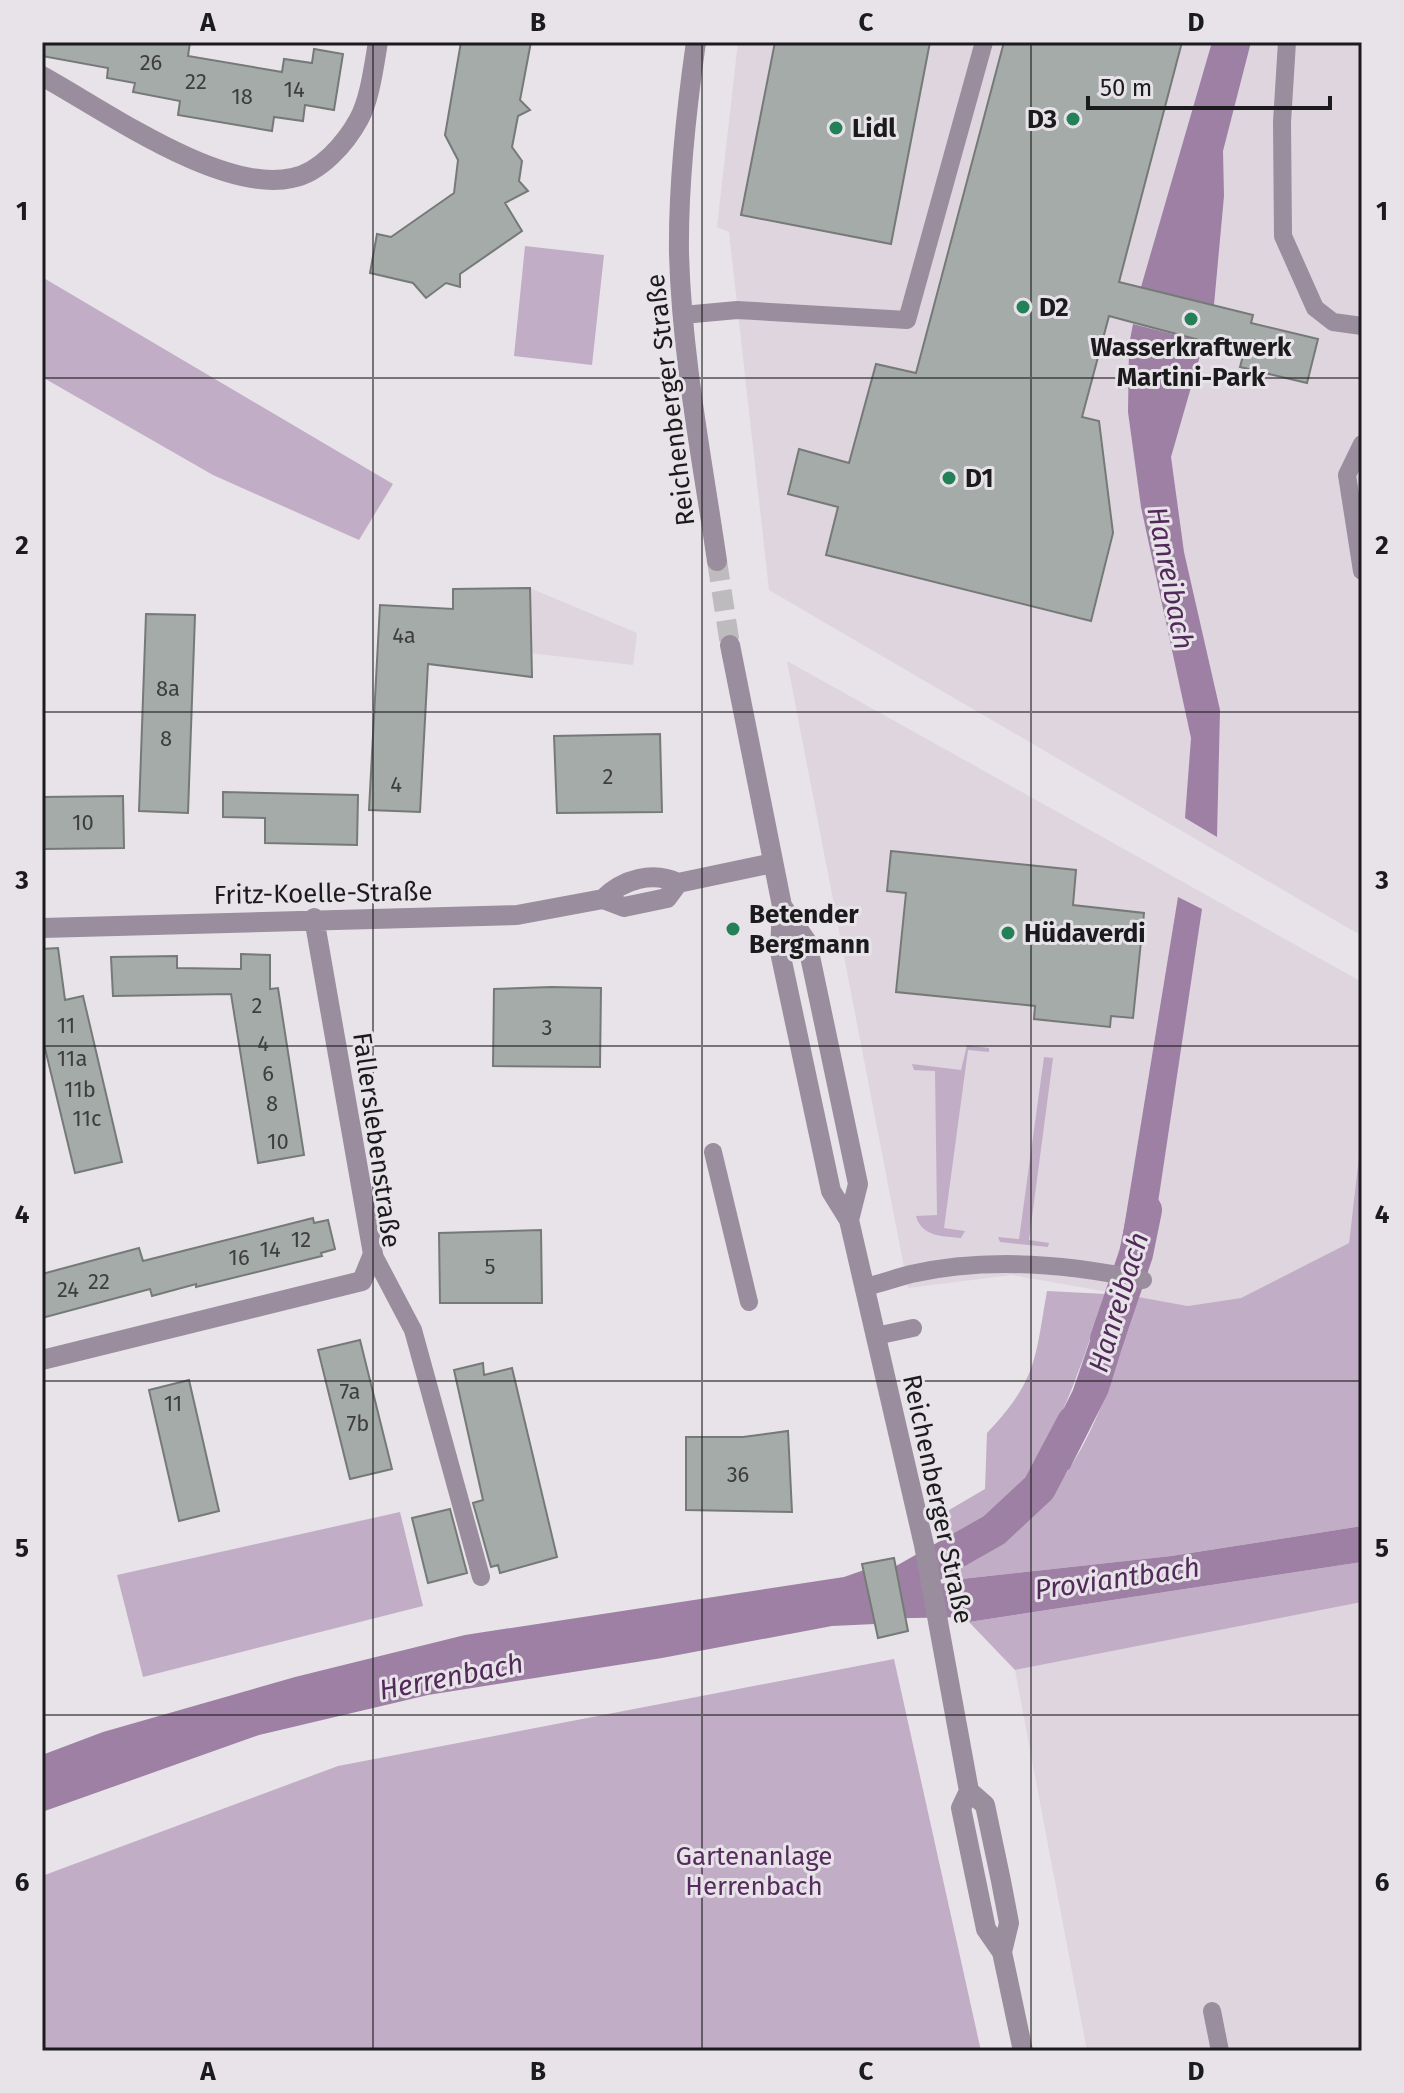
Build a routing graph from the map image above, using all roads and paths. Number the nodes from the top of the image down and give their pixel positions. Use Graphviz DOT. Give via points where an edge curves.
graph roads {
  1 [pos="378,42"];
  2 [pos="696,42"];
  3 [pos="984,42"];
  4 [pos="1287,42"];
  5 [pos="42,76"];
  6 [pos="683,315"];
  7 [pos="1362,326"];
  8 [pos="1362,444"];
  9 [pos="717,561"];
  10 [pos="1362,571"];
  11 [pos="730,645"];
  12 [pos="773,863"];
  13 [pos="782,906"];
  14 [pos="314,918"];
  15 [pos="42,928"];
  16 [pos="713,1152"];
  17 [pos="849,1220"];
  18 [pos="373,1254"];
  19 [pos="1143,1280"];
  20 [pos="864,1287"];
  21 [pos="749,1302"];
  22 [pos="913,1328"];
  23 [pos="876,1336"];
  24 [pos="42,1360"];
  25 [pos="481,1577"];
  26 [pos="1212,2011"];
  27 [pos="1023,2051"];
  28 [pos="1220,2051"];
  1 -- 5 [label="street" via="360,118 330,157 293,178 255,179 203,166"];
  2 -- 6 [label="street, Reichenberger Straße" via="681,183"];
  3 -- 6 [label="lane" via="907,320 737,310"];
  4 -- 7 [label="lane" via="1283,236 1315,308 1333,322"];
  6 -- 9 [label="street, Reichenberger Straße" via="692,411"];
  8 -- 10 [label="lane" via="1347,475"];
  11 -- 12 [label="street, Reichenberger Straße"];
  12 -- 13 [label="street, Reichenberger Straße"];
  12 -- 14 [label="street, Fritz-Koelle-Straße" via="678,883 662,876 618,884 603,899 517,915"];
  13 -- 17 [label="street, Reichenberger Straße" via="783,967 831,1191"];
  13 -- 17 [label="street, Reichenberger Straße" via="808,947 858,1184"];
  14 -- 15 [label="street, Fritz-Koelle-Straße"];
  14 -- 18 [label="street, Fallerslebenstraße"];
  16 -- 21 [label="lane"];
  17 -- 20 [label="street, Reichenberger Straße"];
  18 -- 24 [label="street, Fallerslebenstraße" via="362,1281"];
  18 -- 25 [label="lane" via="413,1330"];
  19 -- 20 [label="lane" via="1065,1267 978,1266 909,1274"];
  20 -- 23 [label="street, Reichenberger Straße"];
  22 -- 23 [label="lane"];
  23 -- 27 [label="street, Reichenberger Straße" via="941,1629 969,1791 961,1808 986,1929 1002,1952"];
  26 -- 28 [label="lane"];
}
